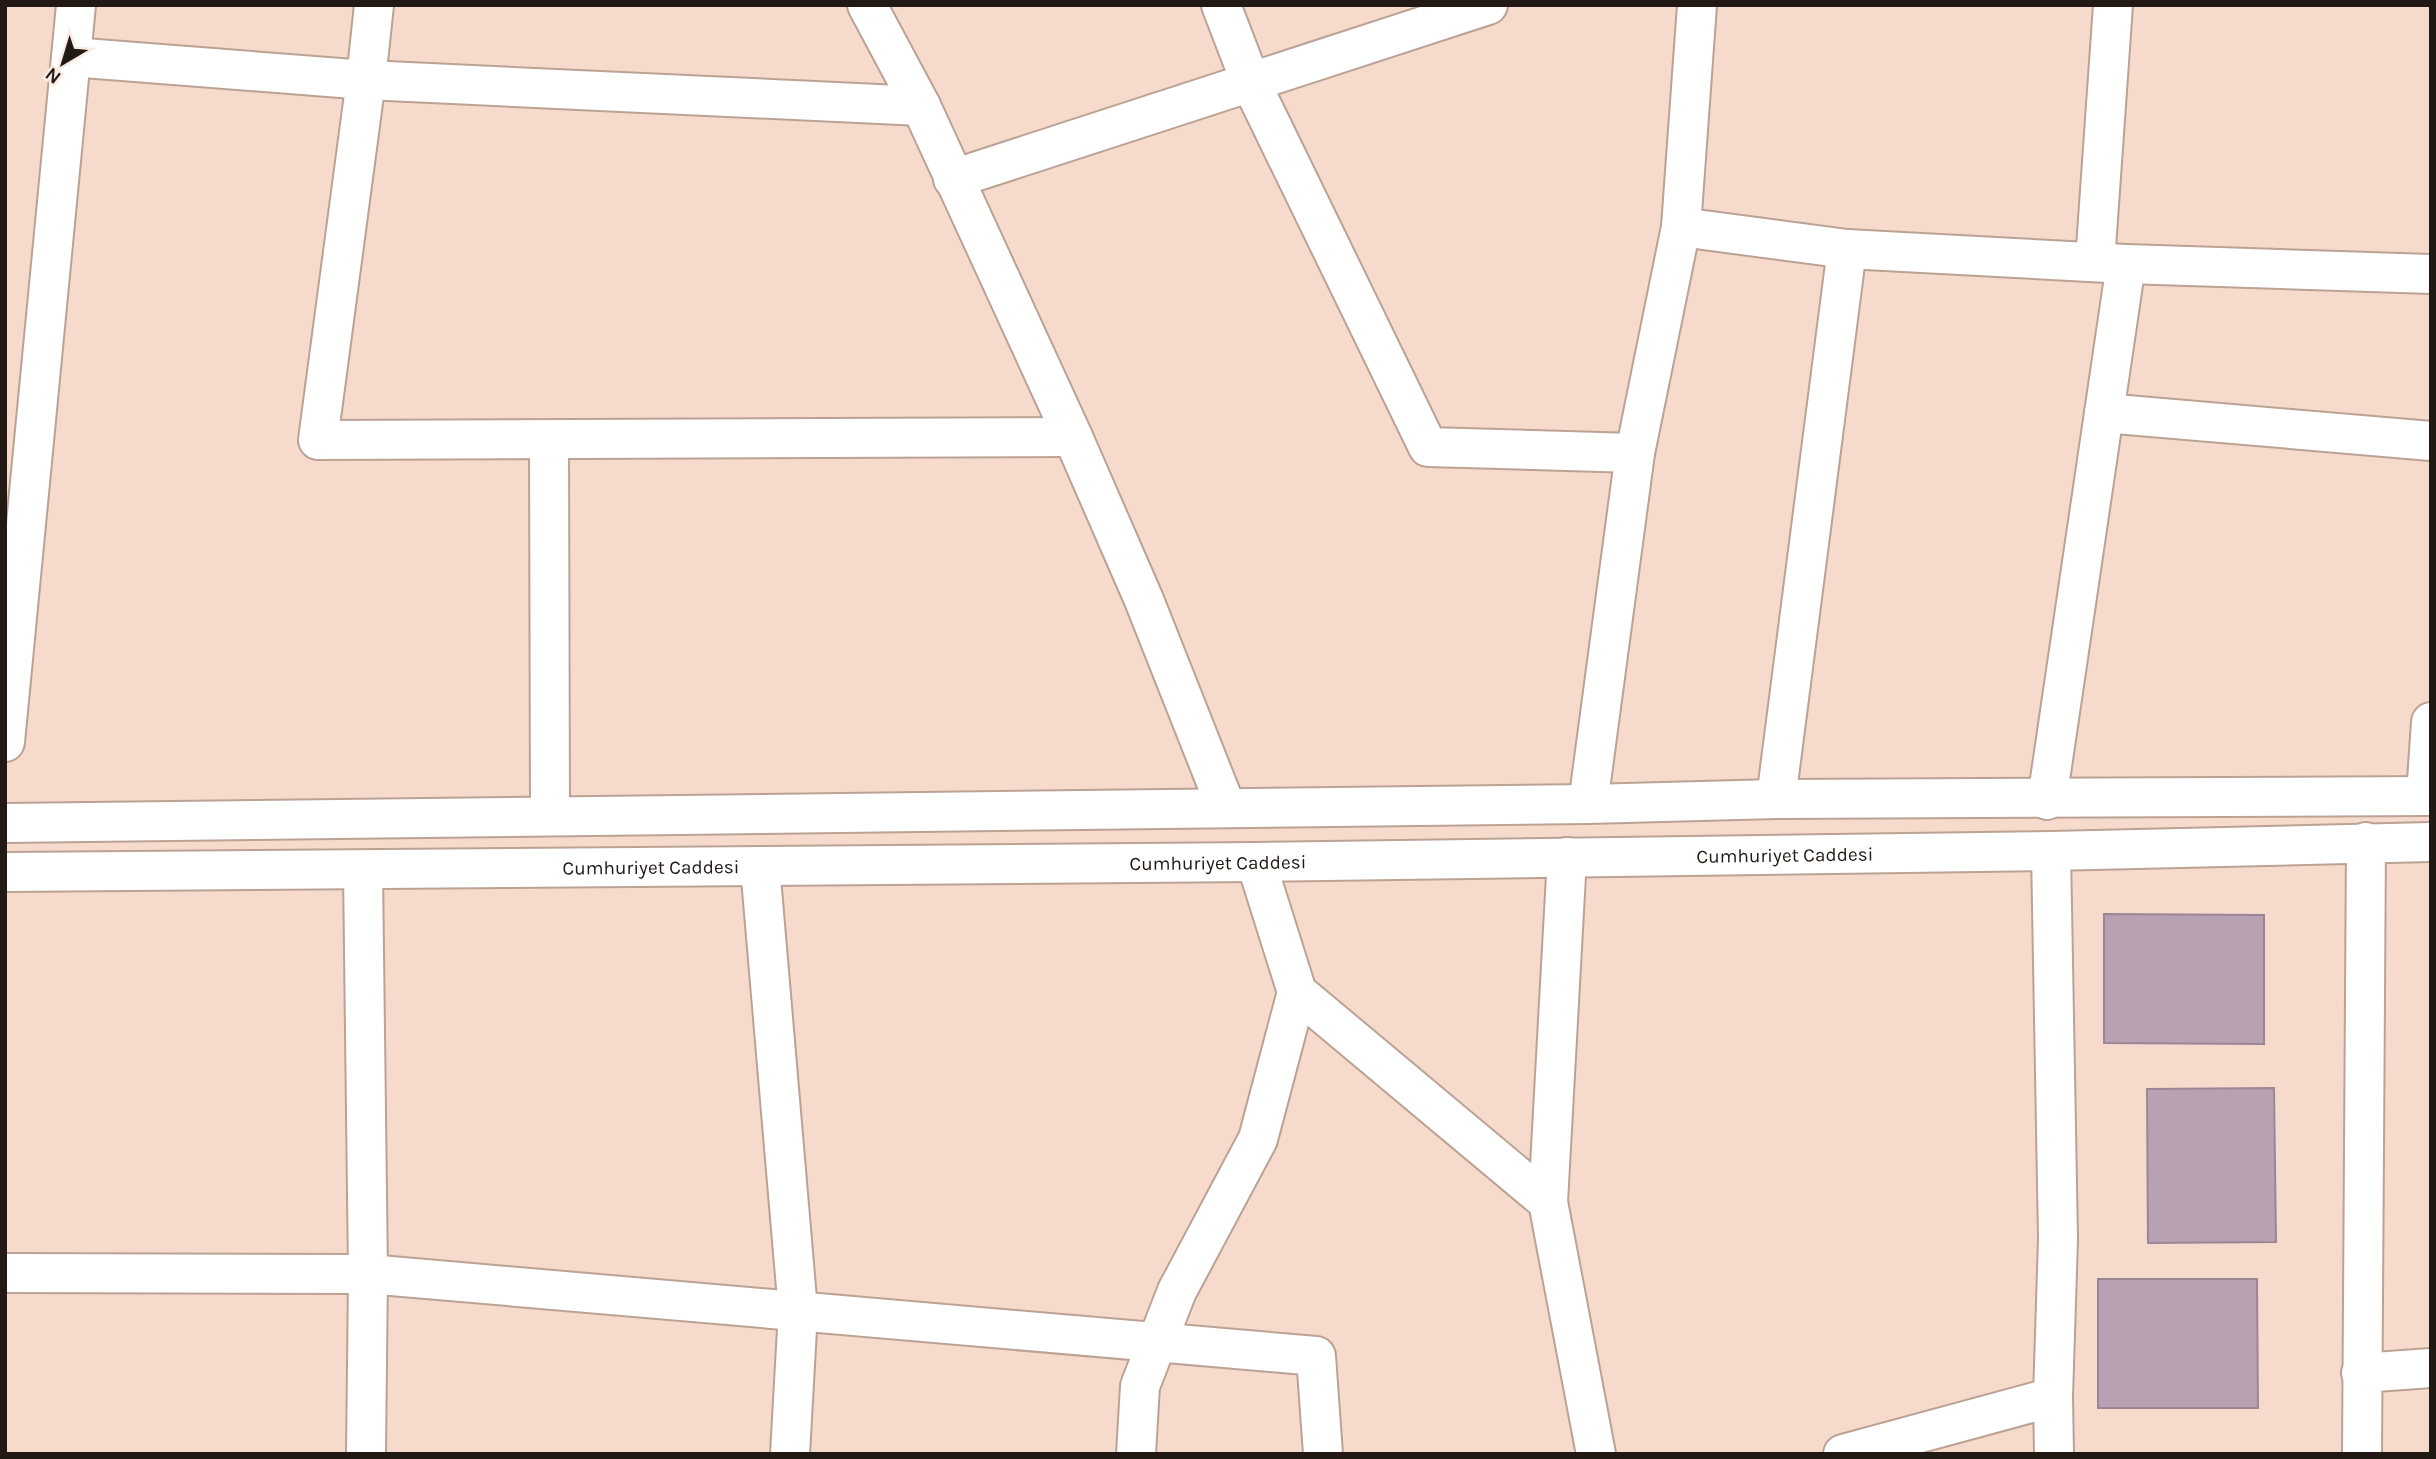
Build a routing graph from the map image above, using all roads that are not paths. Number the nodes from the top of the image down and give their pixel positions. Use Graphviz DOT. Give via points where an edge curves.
graph roads {
  1 [pos="76,5"];
  2 [pos="374,5"];
  3 [pos="867,5"];
  4 [pos="1221,5"];
  5 [pos="1488,5"];
  6 [pos="1698,5"];
  7 [pos="2113,5"];
  8 [pos="71,57"];
  9 [pos="366,80"];
  10 [pos="1251,83"];
  11 [pos="921,106"];
  12 [pos="953,179"];
  13 [pos="1681,227"];
  14 [pos="1847,249"];
  15 [pos="2111,263"];
  16 [pos="2431,274"];
  17 [pos="2104,414"];
  18 [pos="1073,437"];
  19 [pos="549,440"];
  20 [pos="2431,441"];
  21 [pos="1635,453"];
  22 [pos="2431,722"];
  23 [pos="5,742"];
  24 [pos="2429,796"];
  25 [pos="1776,799"];
  26 [pos="2046,800"];
  27 [pos="1588,804"];
  28 [pos="1226,807"];
  29 [pos="550,816"];
  30 [pos="5,823"];
  31 [pos="2365,842"];
  32 [pos="2431,842"];
  33 [pos="2051,851"];
  34 [pos="1567,857"];
  35 [pos="1256,862"];
  36 [pos="760,866"];
  37 [pos="363,870"];
  38 [pos="5,872"];
  39 [pos="1297,992"];
  40 [pos="1548,1202"];
  41 [pos="5,1273"];
  42 [pos="368,1274"];
  43 [pos="798,1311"];
  44 [pos="1157,1341"];
  45 [pos="2431,1368"];
  46 [pos="2361,1373"];
  47 [pos="2053,1397"];
  48 [pos="366,1454"];
  49 [pos="790,1454"];
  50 [pos="1136,1454"];
  51 [pos="1323,1454"];
  52 [pos="1595,1454"];
  53 [pos="1843,1454"];
  54 [pos="2054,1454"];
  55 [pos="2362,1454"];
  1 -- 8 [label="street"];
  2 -- 9 [label="street"];
  3 -- 11 [label="street"];
  4 -- 10 [label="street"];
  5 -- 10 [label="street"];
  6 -- 13 [label="street"];
  7 -- 15 [label="street"];
  8 -- 9 [label="street"];
  8 -- 23 [label="street"];
  9 -- 11 [label="street"];
  9 -- 19 [label="street" via="318,440"];
  10 -- 12 [label="street"];
  10 -- 21 [label="street" via="1428,447"];
  11 -- 12 [label="street"];
  12 -- 18 [label="street"];
  13 -- 14 [label="street"];
  13 -- 21 [label="street"];
  14 -- 15 [label="street"];
  14 -- 25 [label="street"];
  15 -- 16 [label="street"];
  15 -- 17 [label="street"];
  17 -- 20 [label="street"];
  17 -- 26 [label="street"];
  18 -- 19 [label="street"];
  18 -- 28 [label="street"];
  19 -- 29 [label="street"];
  21 -- 27 [label="street"];
  22 -- 24 [label="street"];
  24 -- 26 [label="street"];
  25 -- 26 [label="street"];
  25 -- 27 [label="street"];
  27 -- 28 [label="street"];
  28 -- 29 [label="street"];
  29 -- 30 [label="street"];
  31 -- 32 [label="street, Cumhuriyet Caddesi"];
  31 -- 33 [label="street, Cumhuriyet Caddesi"];
  31 -- 46 [label="street"];
  33 -- 34 [label="street, Cumhuriyet Caddesi"];
  33 -- 47 [label="street" via="2058,1238"];
  34 -- 35 [label="street, Cumhuriyet Caddesi"];
  34 -- 40 [label="street"];
  35 -- 36 [label="street, Cumhuriyet Caddesi"];
  35 -- 39 [label="street"];
  36 -- 37 [label="street, Cumhuriyet Caddesi"];
  36 -- 43 [label="street"];
  37 -- 38 [label="street, Cumhuriyet Caddesi"];
  37 -- 42 [label="street"];
  39 -- 40 [label="street"];
  39 -- 44 [label="street" via="1258,1139 1177,1291"];
  40 -- 52 [label="street"];
  41 -- 42 [label="street"];
  42 -- 43 [label="street"];
  42 -- 48 [label="street"];
  43 -- 44 [label="street"];
  43 -- 49 [label="street"];
  44 -- 50 [label="street" via="1140,1386"];
  44 -- 51 [label="street" via="1316,1356"];
  45 -- 46 [label="street"];
  46 -- 55 [label="street"];
  47 -- 53 [label="street"];
  47 -- 54 [label="street"];
}
